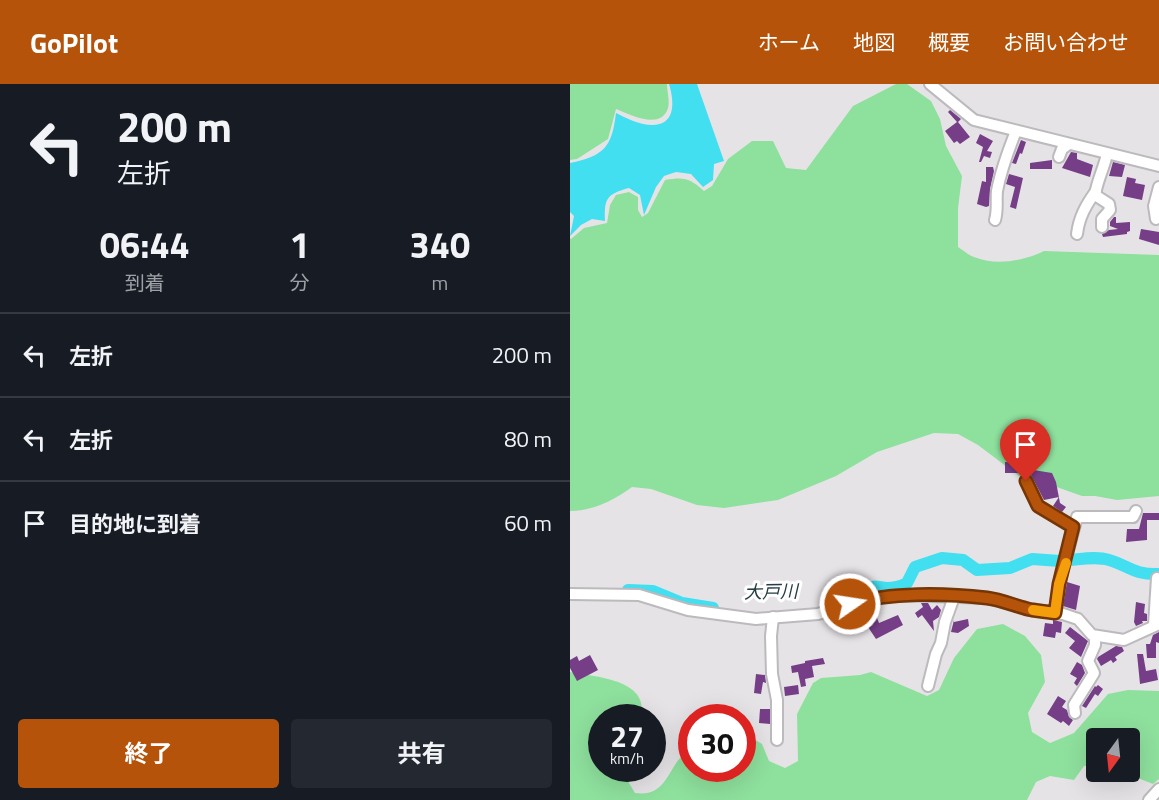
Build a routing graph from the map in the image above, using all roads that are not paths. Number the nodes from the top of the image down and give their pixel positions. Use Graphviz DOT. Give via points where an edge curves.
graph roads {
  1 [pos="930,84"];
  2 [pos="1016,131"];
  3 [pos="1069,144"];
  4 [pos="1107,154"];
  5 [pos="1059,157"];
  6 [pos="1159,166"];
  7 [pos="1159,187"];
  8 [pos="1096,190"];
  9 [pos="1156,219"];
  10 [pos="995,220"];
  11 [pos="1102,227"];
  12 [pos="1077,234"];
  13 [pos="1026,481"];
  14 [pos="1136,511"];
  15 [pos="1073,527"];
  16 [pos="1157,578"];
  17 [pos="570,594"];
  18 [pos="954,597"];
  19 [pos="1055,613"];
  20 [pos="772,617"];
  21 [pos="1157,624"];
  22 [pos="1095,636"];
  23 [pos="928,686"];
  24 [pos="1075,713"];
  25 [pos="777,740"];
  26 [pos="1159,789"];
  27 [pos="1149,800"];
  1 -- 2 [label="street" via="974,120"];
  2 -- 3 [label="street"];
  2 -- 10 [label="street" via="997,190"];
  3 -- 4 [label="street"];
  3 -- 5 [label="street"];
  4 -- 6 [label="street"];
  4 -- 8 [label="street"];
  7 -- 9 [label="street" via="1154,206"];
  8 -- 11 [label="street" via="1095,195 1109,204 1110,210 1102,219"];
  8 -- 12 [label="street" via="1084,207"];
  13 -- 15 [label="street" via="1038,506"];
  14 -- 15 [label="street" via="1133,517 1077,517"];
  15 -- 19 [label="street"];
  16 -- 21 [label="street"];
  17 -- 20 [label="street" via="639,595 688,610 756,619"];
  18 -- 19 [label="street" via="988,598"];
  18 -- 20 [label="street" via="901,595 865,599 818,614"];
  18 -- 23 [label="street"];
  19 -- 22 [label="street" via="1078,619"];
  20 -- 25 [label="street"];
  21 -- 22 [label="street" via="1124,640"];
  22 -- 24 [label="street" via="1088,661 1094,673 1074,705"];
  26 -- 27 [label="street"];
}
